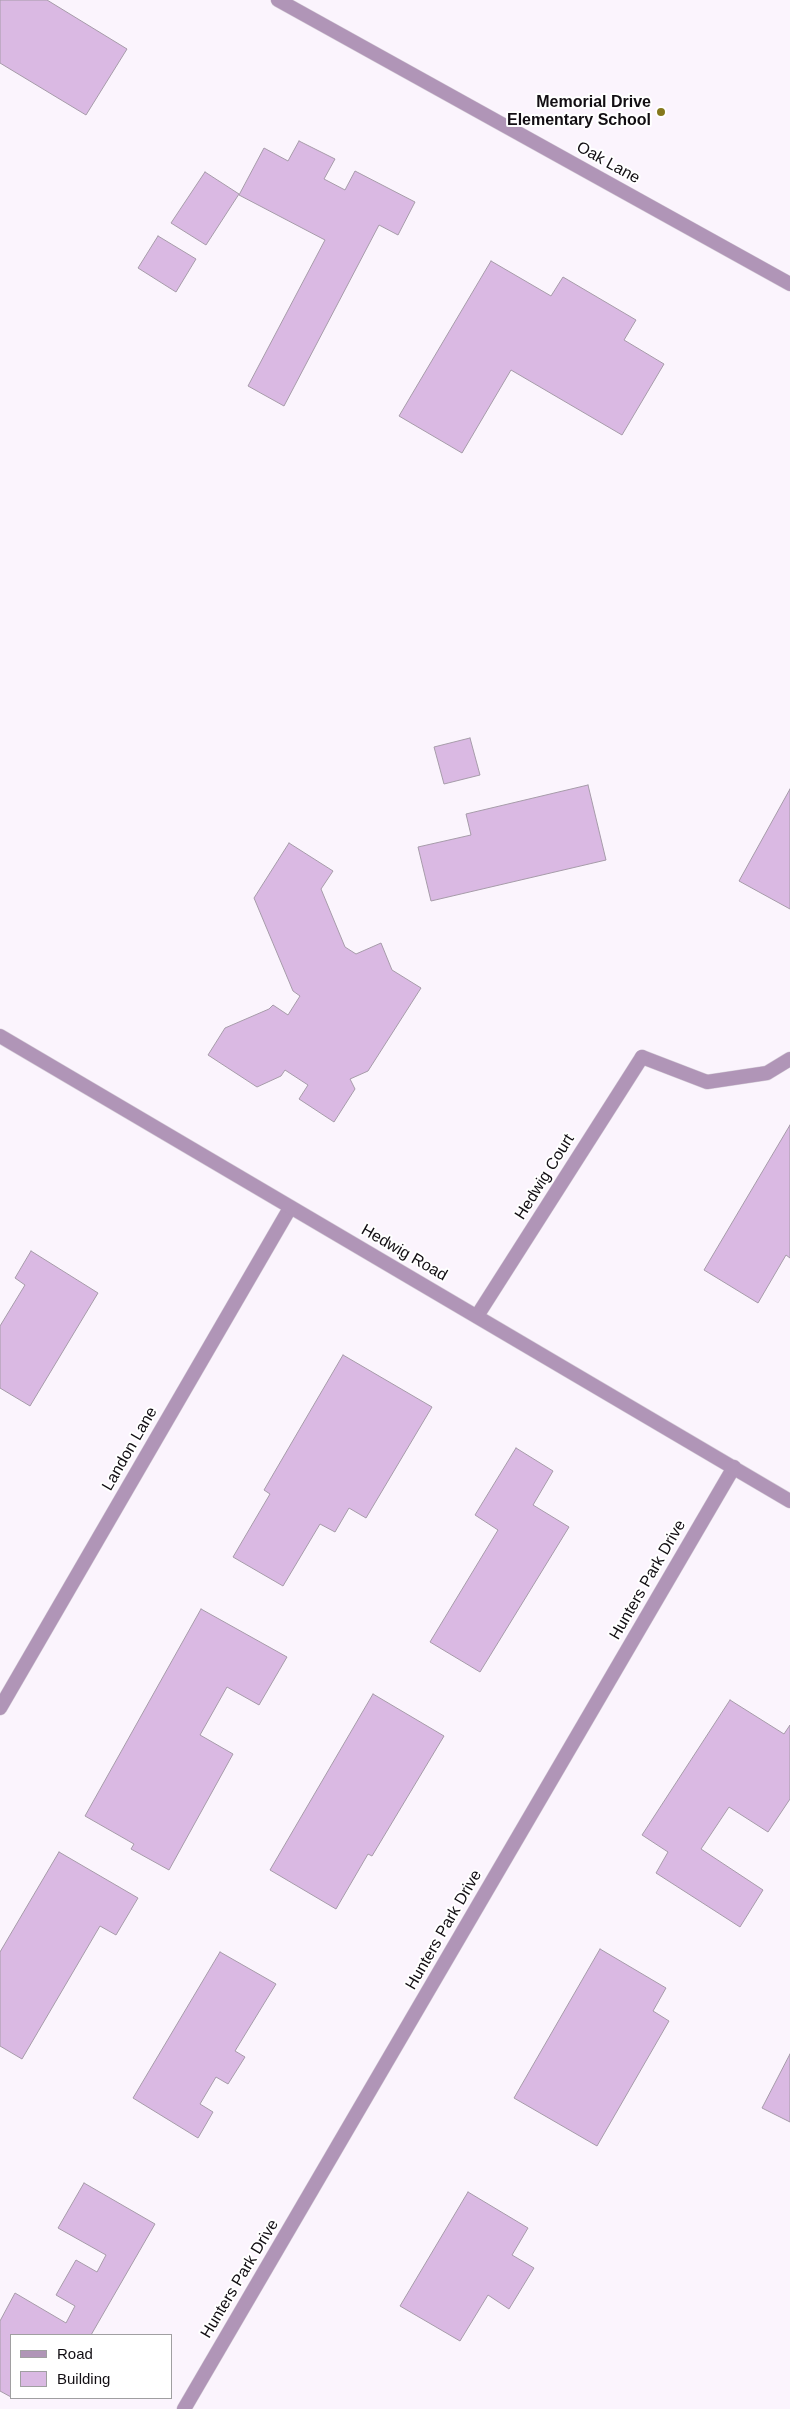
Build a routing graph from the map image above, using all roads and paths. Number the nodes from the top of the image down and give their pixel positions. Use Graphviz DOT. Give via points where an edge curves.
graph roads {
  1 [pos="278,0"];
  2 [pos="790,284"];
  3 [pos="0,1036"];
  4 [pos="790,1059"];
  5 [pos="290,1208"];
  6 [pos="478,1316"];
  7 [pos="734,1467"];
  8 [pos="790,1501"];
  9 [pos="0,1708"];
  10 [pos="184,2409"];
  1 -- 2 [label="street, Oak Lane"];
  3 -- 5 [label="street, Hedwig Road"];
  4 -- 6 [label="street, Hedwig Court" via="767,1073 707,1082 642,1057"];
  5 -- 6 [label="street, Hedwig Road"];
  5 -- 9 [label="street, Landon Lane"];
  6 -- 7 [label="street, Hedwig Road"];
  7 -- 8 [label="street, Hedwig Road"];
  7 -- 10 [label="street, Hunters Park Drive"];
}
